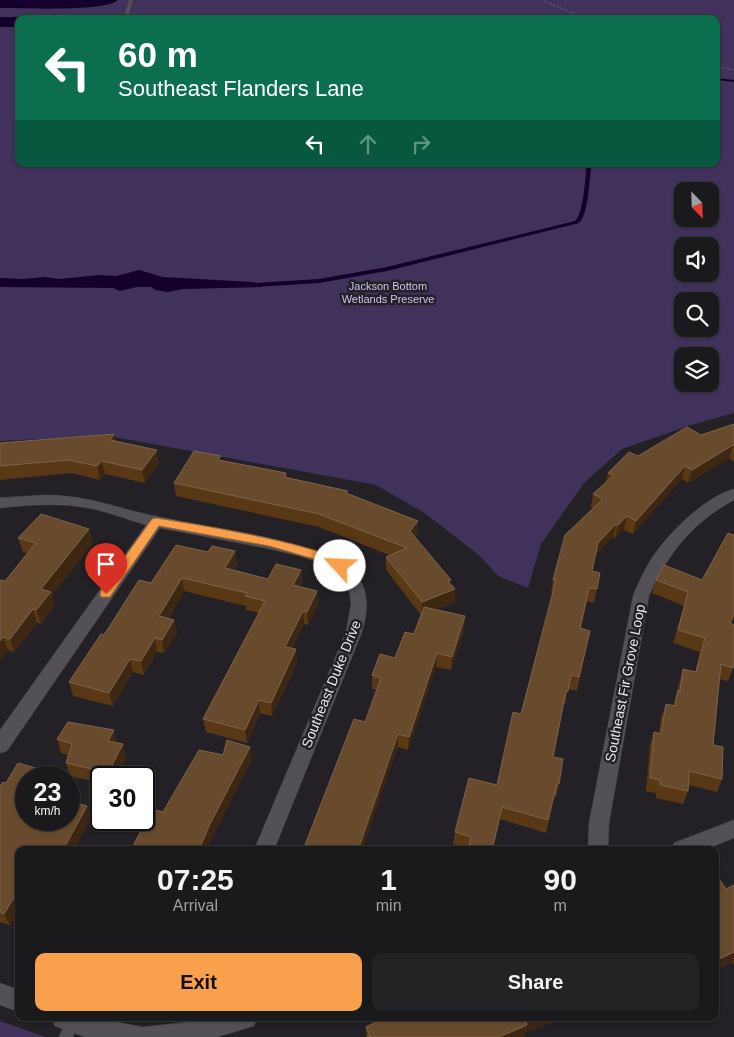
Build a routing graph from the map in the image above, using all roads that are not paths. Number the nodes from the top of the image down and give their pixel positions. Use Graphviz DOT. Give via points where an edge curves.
graph roads {
  1 [pos="131,0"];
  2 [pos="127,14"];
  3 [pos="734,494"];
  4 [pos="0,503"];
  5 [pos="156,522"];
  6 [pos="0,746"];
  7 [pos="734,829"];
  8 [pos="266,846"];
  9 [pos="598,846"];
  10 [pos="691,846"];
  11 [pos="0,994"];
  12 [pos="15,1000"];
  13 [pos="222,1021"];
  14 [pos="67,1025"];
  15 [pos="191,1025"];
  16 [pos="140,1037"];
  17 [pos="146,1037"];
  1 -- 2 [label="lane"];
  3 -- 9 [label="street, Southeast Fir Grove Loop" via="700,516 681,534 657,563 641,596 599,823"];
  4 -- 5 [label="street, Southeast Duke Drive" via="40,499 74,501"];
  5 -- 6 [label="street"];
  5 -- 8 [label="street, Southeast Duke Drive" via="269,542 326,558 340,566 359,593 361,609 354,632"];
  7 -- 10 [label="street"];
  11 -- 12 [label="street"];
  13 -- 15 [label="street"];
  14 -- 16 [label="street"];
  15 -- 17 [label="street"];
}
